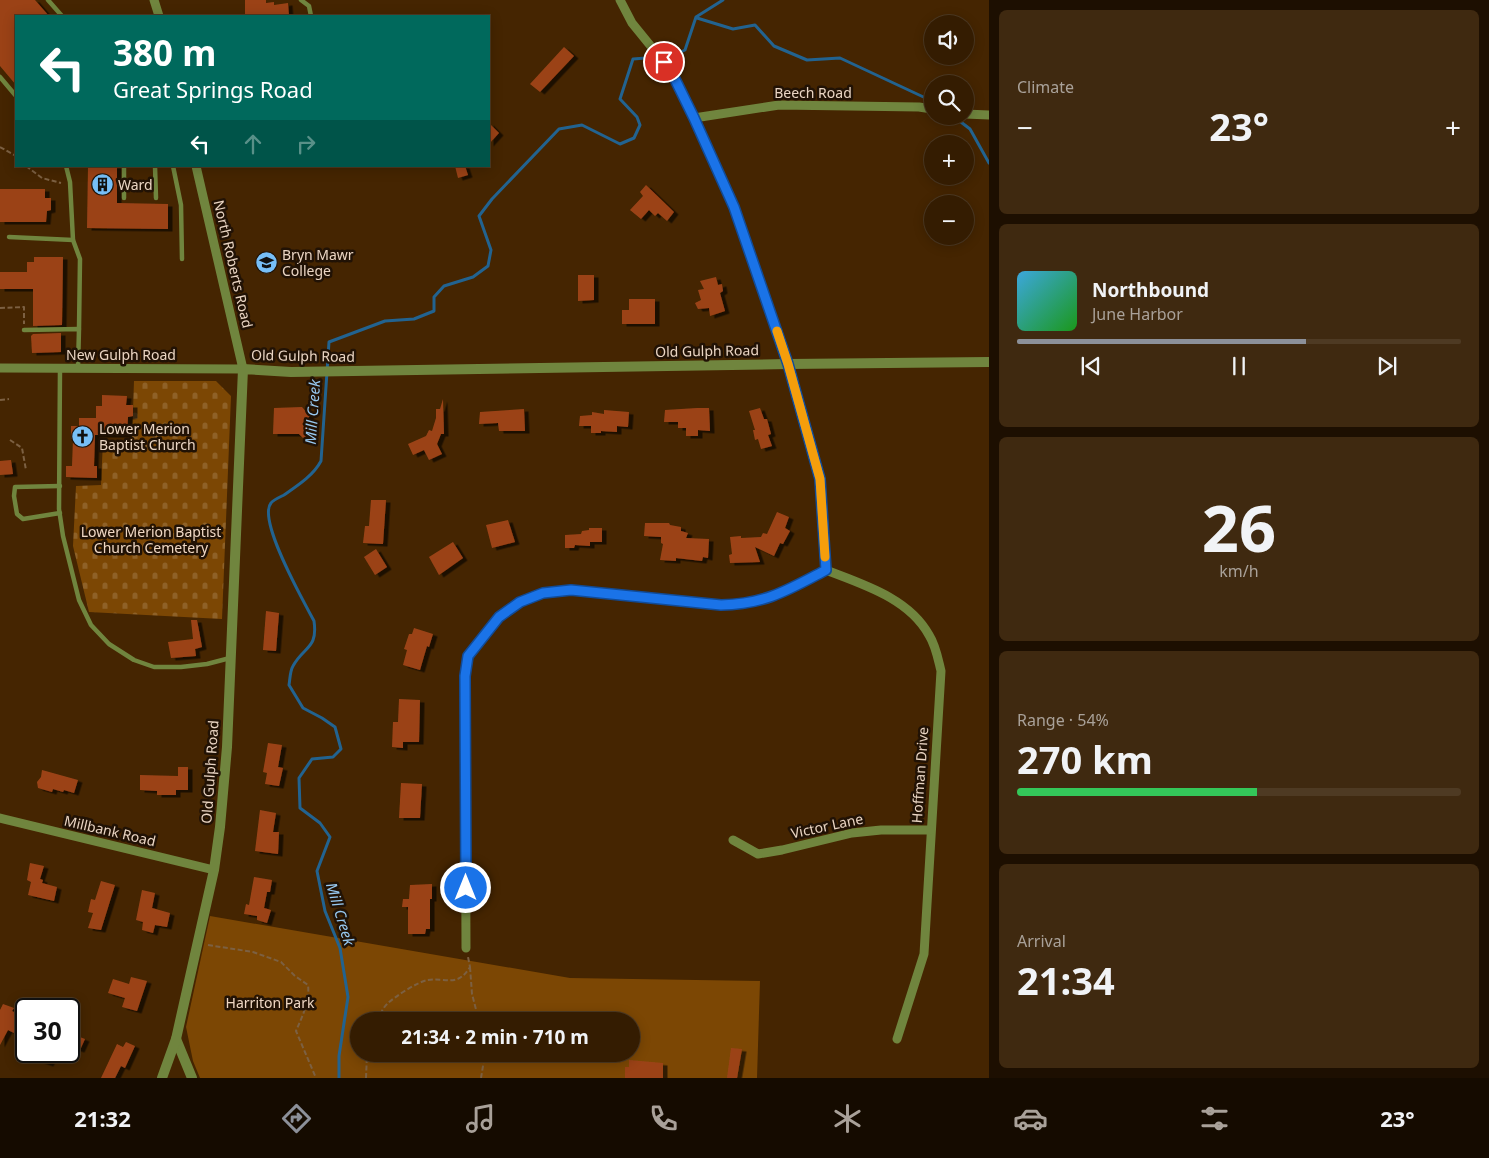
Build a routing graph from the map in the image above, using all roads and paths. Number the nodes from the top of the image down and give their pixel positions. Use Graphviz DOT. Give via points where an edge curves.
graph roads {
  1 [pos="48,0"];
  2 [pos="154,0"];
  3 [pos="301,0"];
  4 [pos="620,0"];
  5 [pos="61,15"];
  6 [pos="158,15"];
  7 [pos="311,15"];
  8 [pos="0,77"];
  9 [pos="15,95"];
  10 [pos="924,107"];
  11 [pos="974,114"];
  12 [pos="989,115"];
  13 [pos="694,118"];
  14 [pos="0,147"];
  15 [pos="15,155"];
  16 [pos="27,167"];
  17 [pos="66,167"];
  18 [pos="124,167"];
  19 [pos="155,167"];
  20 [pos="173,167"];
  21 [pos="196,167"];
  22 [pos="70,182"];
  23 [pos="124,198"];
  24 [pos="156,198"];
  25 [pos="9,237"];
  26 [pos="73,240"];
  27 [pos="182,259"];
  28 [pos="0,308"];
  29 [pos="79,329"];
  30 [pos="24,330"];
  31 [pos="989,362"];
  32 [pos="788,364"];
  33 [pos="0,368"];
  34 [pos="60,368"];
  35 [pos="78,368"];
  36 [pos="243,368"];
  37 [pos="9,399"];
  38 [pos="0,400"];
  39 [pos="10,440"];
  40 [pos="26,470"];
  41 [pos="60,486"];
  42 [pos="60,513"];
  43 [pos="826,570"];
  44 [pos="230,658"];
  45 [pos="0,818"];
  46 [pos="930,830"];
  47 [pos="732,840"];
  48 [pos="214,870"];
  49 [pos="198,943"];
  50 [pos="466,948"];
  51 [pos="470,967"];
  52 [pos="382,1012"];
  53 [pos="477,1012"];
  54 [pos="176,1039"];
  55 [pos="897,1039"];
  56 [pos="367,1062"];
  57 [pos="484,1062"];
  58 [pos="162,1078"];
  59 [pos="192,1078"];
  60 [pos="316,1078"];
  61 [pos="366,1078"];
  62 [pos="481,1078"];
  1 -- 5 [label="lane"];
  2 -- 6 [label="street"];
  3 -- 7 [label="lane" via="308,6"];
  4 -- 13 [label="street" via="632,23 671,71"];
  8 -- 9 [label="lane"];
  10 -- 13 [label="street, Beech Road" via="779,105"];
  11 -- 12 [label="street"];
  13 -- 32 [label="street" via="734,207"];
  14 -- 15 [label="path"];
  16 -- 22 [label="path" via="42,178"];
  17 -- 22 [label="lane"];
  18 -- 23 [label="lane"];
  19 -- 24 [label="lane"];
  20 -- 27 [label="lane" via="181,205"];
  21 -- 36 [label="street, North Roberts Road"];
  22 -- 26 [label="lane"];
  25 -- 26 [label="lane"];
  26 -- 29 [label="lane" via="80,259"];
  28 -- 30 [label="path" via="24,308"];
  29 -- 30 [label="lane"];
  29 -- 35 [label="lane"];
  31 -- 32 [label="street, Old Gulph Road"];
  32 -- 36 [label="street, Old Gulph Road" via="336,372"];
  32 -- 43 [label="street" via="820,479"];
  33 -- 34 [label="street, New Gulph Road"];
  34 -- 35 [label="street, New Gulph Road"];
  34 -- 41 [label="lane"];
  35 -- 36 [label="street, New Gulph Road"];
  36 -- 44 [label="street, Old Gulph Road"];
  37 -- 38 [label="path"];
  39 -- 40 [label="path" via="22,448"];
  41 -- 42 [label="lane"];
  41 -- 42 [label="lane" via="15,487 14,496 17,514 24,519"];
  42 -- 44 [label="lane" via="79,600 91,625 110,644 134,660 154,667 208,664"];
  43 -- 46 [label="street, Hoffman Drive" via="880,592 910,611 929,634 941,672"];
  43 -- 50 [label="street" via="780,594 743,604 721,605 571,590 543,593 520,602 499,617 468,656 465,676"];
  44 -- 48 [label="street, Old Gulph Road" via="224,786"];
  45 -- 48 [label="street, Millbank Road"];
  46 -- 47 [label="street, Victor Lane" via="852,833 758,854"];
  46 -- 55 [label="street, Hoffman Drive" via="924,954"];
  48 -- 49 [label="street, Old Gulph Road"];
  49 -- 54 [label="street, Old Gulph Road"];
  49 -- 60 [label="path" via="253,952 281,962 308,985 305,1010 296,1031"];
  50 -- 51 [label="path"];
  51 -- 52 [label="path" via="466,974 454,980 428,980 418,984 387,1004"];
  51 -- 53 [label="path"];
  54 -- 58 [label="street, Old Gulph Road"];
  54 -- 59 [label="street"];
  56 -- 61 [label="path"];
  57 -- 62 [label="path"];
}
